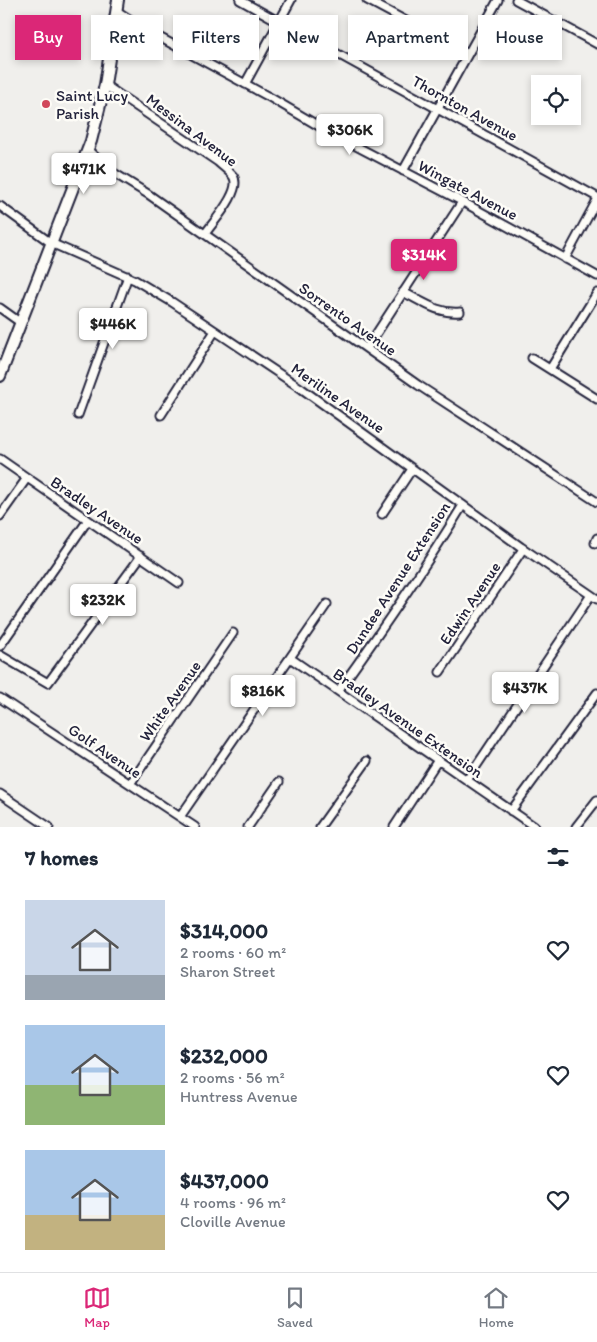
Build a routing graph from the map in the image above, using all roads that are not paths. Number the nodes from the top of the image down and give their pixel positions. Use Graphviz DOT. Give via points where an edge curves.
graph roads {
  1 [pos="118,0"];
  2 [pos="240,0"];
  3 [pos="291,0"];
  4 [pos="367,0"];
  5 [pos="498,0"];
  6 [pos="516,0"];
  7 [pos="117,12"];
  8 [pos="283,15"];
  9 [pos="395,15"];
  10 [pos="269,16"];
  11 [pos="269,40"];
  12 [pos="597,44"];
  13 [pos="338,54"];
  14 [pos="468,54"];
  15 [pos="465,60"];
  16 [pos="245,84"];
  17 [pos="105,85"];
  18 [pos="438,109"];
  19 [pos="88,150"];
  20 [pos="403,171"];
  21 [pos="597,198"];
  22 [pos="462,202"];
  23 [pos="0,206"];
  24 [pos="205,234"];
  25 [pos="51,243"];
  26 [pos="565,259"];
  27 [pos="128,276"];
  28 [pos="597,276"];
  29 [pos="404,292"];
  30 [pos="597,293"];
  31 [pos="0,308"];
  32 [pos="460,312"];
  33 [pos="21,323"];
  34 [pos="215,331"];
  35 [pos="367,348"];
  36 [pos="532,358"];
  37 [pos="550,370"];
  38 [pos="0,376"];
  39 [pos="597,399"];
  40 [pos="78,415"];
  41 [pos="161,415"];
  42 [pos="0,459"];
  43 [pos="412,469"];
  44 [pos="27,478"];
  45 [pos="597,502"];
  46 [pos="463,505"];
  47 [pos="382,514"];
  48 [pos="0,516"];
  49 [pos="88,520"];
  50 [pos="523,549"];
  51 [pos="141,556"];
  52 [pos="179,583"];
  53 [pos="594,597"];
  54 [pos="326,604"];
  55 [pos="233,633"];
  56 [pos="0,646"];
  57 [pos="0,655"];
  58 [pos="290,658"];
  59 [pos="440,672"];
  60 [pos="338,691"];
  61 [pos="597,693"];
  62 [pos="0,698"];
  63 [pos="438,760"];
  64 [pos="367,761"];
  65 [pos="467,780"];
  66 [pos="279,782"];
  67 [pos="130,784"];
  68 [pos="0,794"];
  69 [pos="597,800"];
  70 [pos="511,811"];
  71 [pos="180,817"];
  72 [pos="49,827"];
  73 [pos="195,827"];
  74 [pos="248,827"];
  75 [pos="320,827"];
  76 [pos="394,827"];
  77 [pos="535,827"];
  78 [pos="576,827"];
  1 -- 7 [label="main road"];
  2 -- 10 [label="street, Thornton Avenue"];
  3 -- 8 [label="street"];
  4 -- 9 [label="street"];
  5 -- 14 [label="street"];
  6 -- 12 [label="street"];
  7 -- 16 [label="street, Wingate Avenue"];
  7 -- 17 [label="main road"];
  11 -- 16 [label="street"];
  13 -- 18 [label="street, Thornton Avenue"];
  15 -- 18 [label="street"];
  16 -- 20 [label="street, Wingate Avenue"];
  17 -- 19 [label="main road"];
  17 -- 24 [label="street, Messina Avenue" via="218,162 233,176 233,195"];
  18 -- 20 [label="street"];
  18 -- 21 [label="street, Thornton Avenue"];
  19 -- 24 [label="street, Sorrento Avenue" via="109,170"];
  19 -- 25 [label="main road"];
  20 -- 22 [label="street, Wingate Avenue"];
  21 -- 26 [label="street"];
  22 -- 26 [label="street, Wingate Avenue"];
  22 -- 29 [label="street"];
  23 -- 25 [label="street, Meriline Avenue"];
  24 -- 35 [label="street, Sorrento Avenue"];
  25 -- 27 [label="street, Meriline Avenue"];
  25 -- 33 [label="main road"];
  26 -- 28 [label="street, Wingate Avenue"];
  27 -- 34 [label="street, Meriline Avenue"];
  27 -- 40 [label="street"];
  29 -- 32 [label="street" via="438,310"];
  29 -- 35 [label="street"];
  30 -- 37 [label="street"];
  31 -- 33 [label="street"];
  33 -- 38 [label="main road"];
  34 -- 41 [label="street"];
  34 -- 43 [label="street, Meriline Avenue"];
  35 -- 45 [label="street, Sorrento Avenue" via="455,410"];
  36 -- 37 [label="street"];
  37 -- 39 [label="street"];
  42 -- 44 [label="street, Bradley Avenue"];
  43 -- 46 [label="street, Meriline Avenue"];
  43 -- 47 [label="street"];
  44 -- 48 [label="street"];
  44 -- 49 [label="street, Bradley Avenue"];
  46 -- 50 [label="street, Meriline Avenue"];
  46 -- 60 [label="street, Dundee Avenue Extension" via="397,609"];
  49 -- 51 [label="street, Bradley Avenue"];
  49 -- 56 [label="street"];
  50 -- 53 [label="street, Meriline Avenue"];
  50 -- 59 [label="street, Edwin Avenue"];
  51 -- 52 [label="street, Bradley Avenue"];
  51 -- 57 [label="street" via="48,684"];
  53 -- 65 [label="street"];
  54 -- 58 [label="street"];
  55 -- 67 [label="street, White Avenue"];
  58 -- 60 [label="street, Bradley Avenue Extension"];
  58 -- 71 [label="street"];
  60 -- 63 [label="street, Bradley Avenue Extension"];
  61 -- 70 [label="street"];
  62 -- 67 [label="street, Golf Avenue"];
  63 -- 65 [label="street, Bradley Avenue Extension"];
  63 -- 76 [label="street"];
  64 -- 75 [label="street"];
  65 -- 70 [label="street, Bradley Avenue Extension"];
  66 -- 74 [label="street"];
  67 -- 71 [label="street, Golf Avenue"];
  68 -- 72 [label="street"];
  69 -- 78 [label="street"];
  70 -- 77 [label="street"];
  71 -- 73 [label="street, Golf Avenue"];
}
